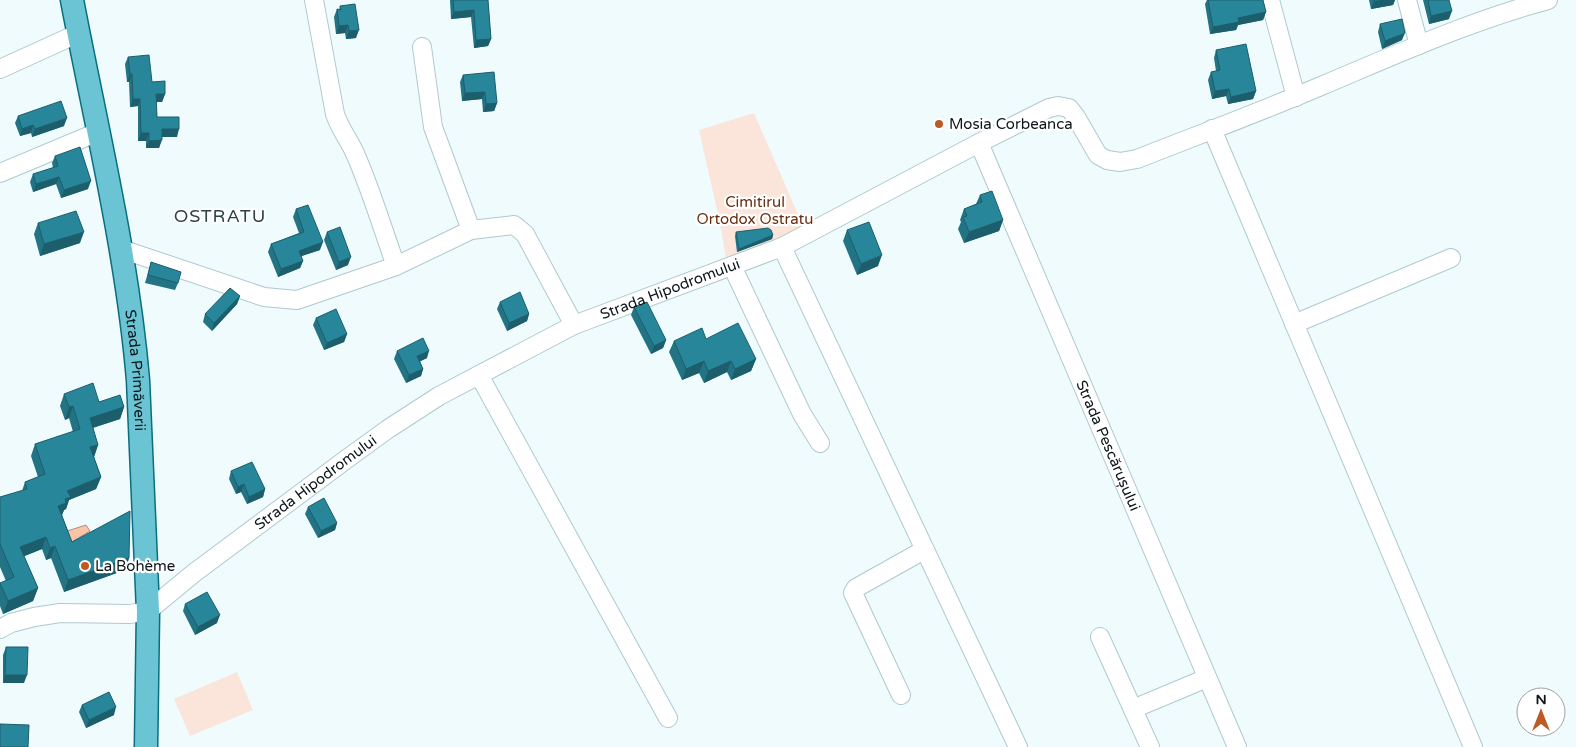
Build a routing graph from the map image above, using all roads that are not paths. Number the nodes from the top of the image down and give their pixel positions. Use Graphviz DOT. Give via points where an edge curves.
graph roads {
  1 [pos="72,0"];
  2 [pos="314,0"];
  3 [pos="1270,0"];
  4 [pos="1407,0"];
  5 [pos="1548,0"];
  6 [pos="78,33"];
  7 [pos="1419,45"];
  8 [pos="422,47"];
  9 [pos="0,69"];
  10 [pos="1296,97"];
  11 [pos="1212,129"];
  12 [pos="98,132"];
  13 [pos="979,143"];
  14 [pos="0,173"];
  15 [pos="471,230"];
  16 [pos="782,247"];
  17 [pos="121,249"];
  18 [pos="1451,258"];
  19 [pos="396,266"];
  20 [pos="732,266"];
  21 [pos="1294,324"];
  22 [pos="574,325"];
  23 [pos="479,375"];
  24 [pos="820,444"];
  25 [pos="924,550"];
  26 [pos="148,611"];
  27 [pos="0,629"];
  28 [pos="1100,637"];
  29 [pos="1207,678"];
  30 [pos="901,695"];
  31 [pos="1133,709"];
  32 [pos="668,718"];
  33 [pos="146,747"];
  34 [pos="1018,747"];
  35 [pos="1150,747"];
  36 [pos="1237,747"];
  37 [pos="1473,747"];
  1 -- 6 [label="main road, Strada Primăverii"];
  2 -- 19 [label="street" via="337,120 357,158"];
  3 -- 10 [label="street"];
  4 -- 7 [label="street"];
  5 -- 7 [label="street" via="1516,8"];
  6 -- 9 [label="street"];
  6 -- 12 [label="main road, Strada Primăverii"];
  7 -- 10 [label="street"];
  8 -- 15 [label="street" via="433,127"];
  10 -- 11 [label="street"];
  11 -- 13 [label="street, Strada Hipodromului" via="1136,159 1120,162 1098,155 1076,116 1069,108 1058,106"];
  11 -- 21 [label="street"];
  12 -- 14 [label="street"];
  12 -- 17 [label="main road, Strada Primăverii"];
  13 -- 16 [label="street, Strada Hipodromului"];
  13 -- 29 [label="street, Strada Pescărușului"];
  15 -- 19 [label="street"];
  15 -- 22 [label="street" via="514,225 525,234"];
  16 -- 20 [label="street, Strada Hipodromului"];
  16 -- 25 [label="street"];
  17 -- 19 [label="street" via="264,297 297,300"];
  17 -- 26 [label="main road, Strada Primăverii" via="138,380"];
  18 -- 21 [label="street"];
  20 -- 22 [label="street, Strada Hipodromului"];
  20 -- 24 [label="street" via="802,414"];
  21 -- 37 [label="street"];
  22 -- 23 [label="street, Strada Hipodromului"];
  23 -- 26 [label="street, Strada Hipodromului" via="388,429"];
  23 -- 32 [label="street"];
  25 -- 30 [label="street" via="856,588 853,593"];
  25 -- 34 [label="street"];
  26 -- 27 [label="street" via="130,614 60,613 11,623"];
  26 -- 33 [label="main road, Strada Primăverii"];
  28 -- 31 [label="street"];
  29 -- 31 [label="street"];
  29 -- 36 [label="street, Strada Pescărușului"];
  31 -- 35 [label="street"];
}
